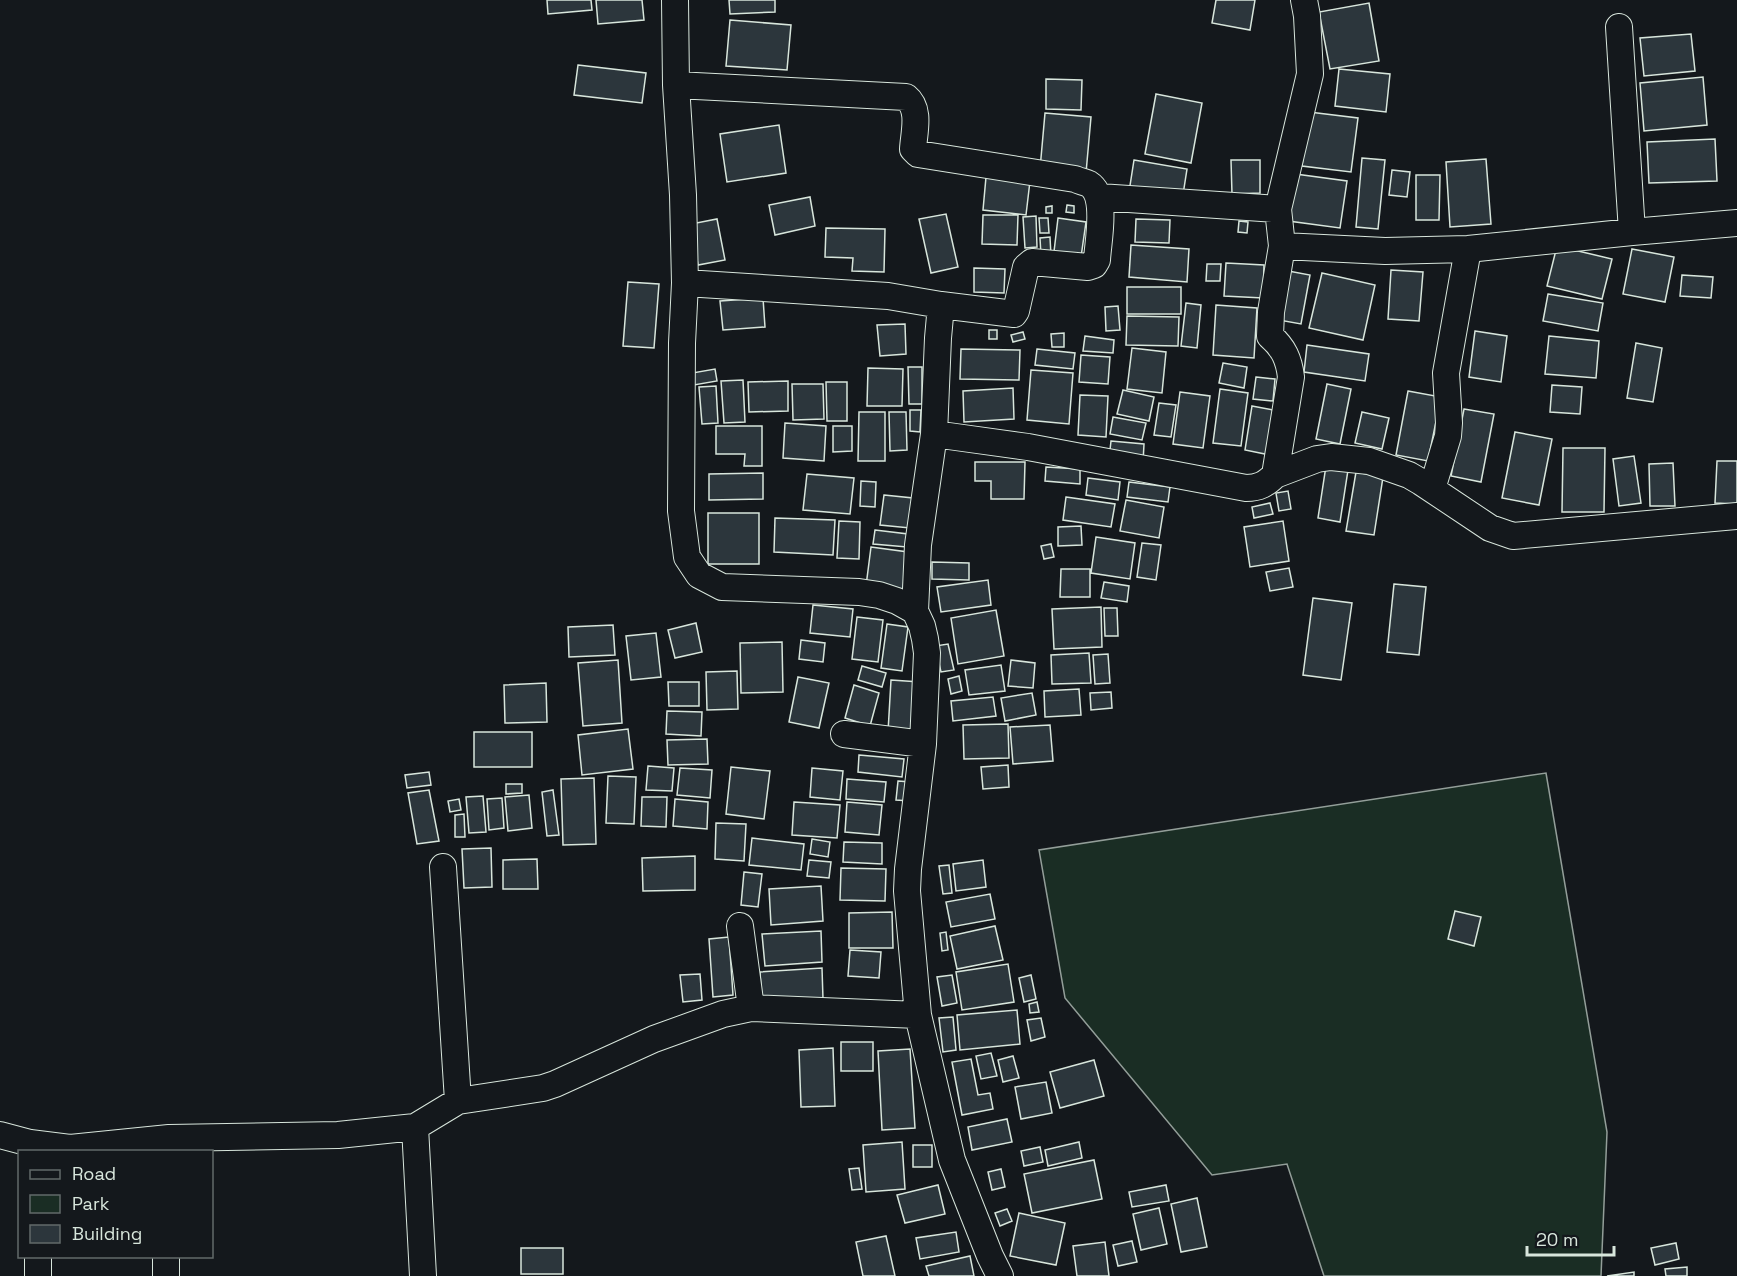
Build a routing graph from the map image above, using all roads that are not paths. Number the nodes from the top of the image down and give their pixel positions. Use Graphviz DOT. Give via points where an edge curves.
graph roads {
  1 [pos="675,0"];
  2 [pos="1304,0"];
  3 [pos="1619,27"];
  4 [pos="676,85"];
  5 [pos="1099,197"];
  6 [pos="1278,209"];
  7 [pos="1737,223"];
  8 [pos="1632,232"];
  9 [pos="1282,246"];
  10 [pos="1468,249"];
  11 [pos="686,283"];
  12 [pos="941,305"];
  13 [pos="934,434"];
  14 [pos="1275,475"];
  15 [pos="1432,489"];
  16 [pos="1737,516"];
  17 [pos="915,610"];
  18 [pos="844,734"];
  19 [pos="922,744"];
  20 [pos="443,867"];
  21 [pos="740,926"];
  22 [pos="751,1008"];
  23 [pos="918,1015"];
  24 [pos="458,1101"];
  25 [pos="415,1127"];
  26 [pos="0,1135"];
  27 [pos="168,1145"];
  28 [pos="30,1148"];
  29 [pos="38,1258"];
  30 [pos="166,1258"];
  31 [pos="38,1276"];
  32 [pos="166,1276"];
  33 [pos="423,1276"];
  34 [pos="1000,1276"];
  1 -- 4 [label="street"];
  2 -- 6 [label="street" via="1310,74"];
  3 -- 8 [label="street"];
  4 -- 5 [label="street" via="906,97 914,109 913,149 918,154 1075,179 1090,185"];
  4 -- 11 [label="street"];
  5 -- 6 [label="street"];
  5 -- 12 [label="street" via="1094,265 1029,263 1014,314"];
  6 -- 9 [label="street"];
  7 -- 8 [label="street"];
  8 -- 10 [label="street"];
  9 -- 10 [label="street" via="1384,251"];
  9 -- 14 [label="street" via="1270,336 1285,353 1291,377"];
  10 -- 15 [label="street" via="1446,373 1448,436"];
  11 -- 12 [label="street" via="888,296"];
  11 -- 17 [label="street" via="681,511 687,557 699,574 722,587 859,592 879,595"];
  12 -- 13 [label="street"];
  13 -- 14 [label="street" via="1028,447 1246,488 1257,488"];
  13 -- 17 [label="street" via="918,545"];
  14 -- 15 [label="street" via="1331,457 1369,461 1409,475"];
  15 -- 16 [label="street" via="1490,528 1513,536"];
  17 -- 19 [label="street" via="927,653"];
  18 -- 19 [label="street"];
  19 -- 23 [label="street" via="907,891"];
  20 -- 24 [label="street"];
  21 -- 22 [label="street"];
  22 -- 23 [label="street"];
  22 -- 24 [label="street" via="654,1039 543,1088"];
  23 -- 34 [label="street" via="952,1160"];
  24 -- 25 [label="street"];
  25 -- 27 [label="street"];
  25 -- 33 [label="street"];
  26 -- 28 [label="street"];
  27 -- 28 [label="street"];
  29 -- 31 [label="street"];
  30 -- 32 [label="street"];
}
